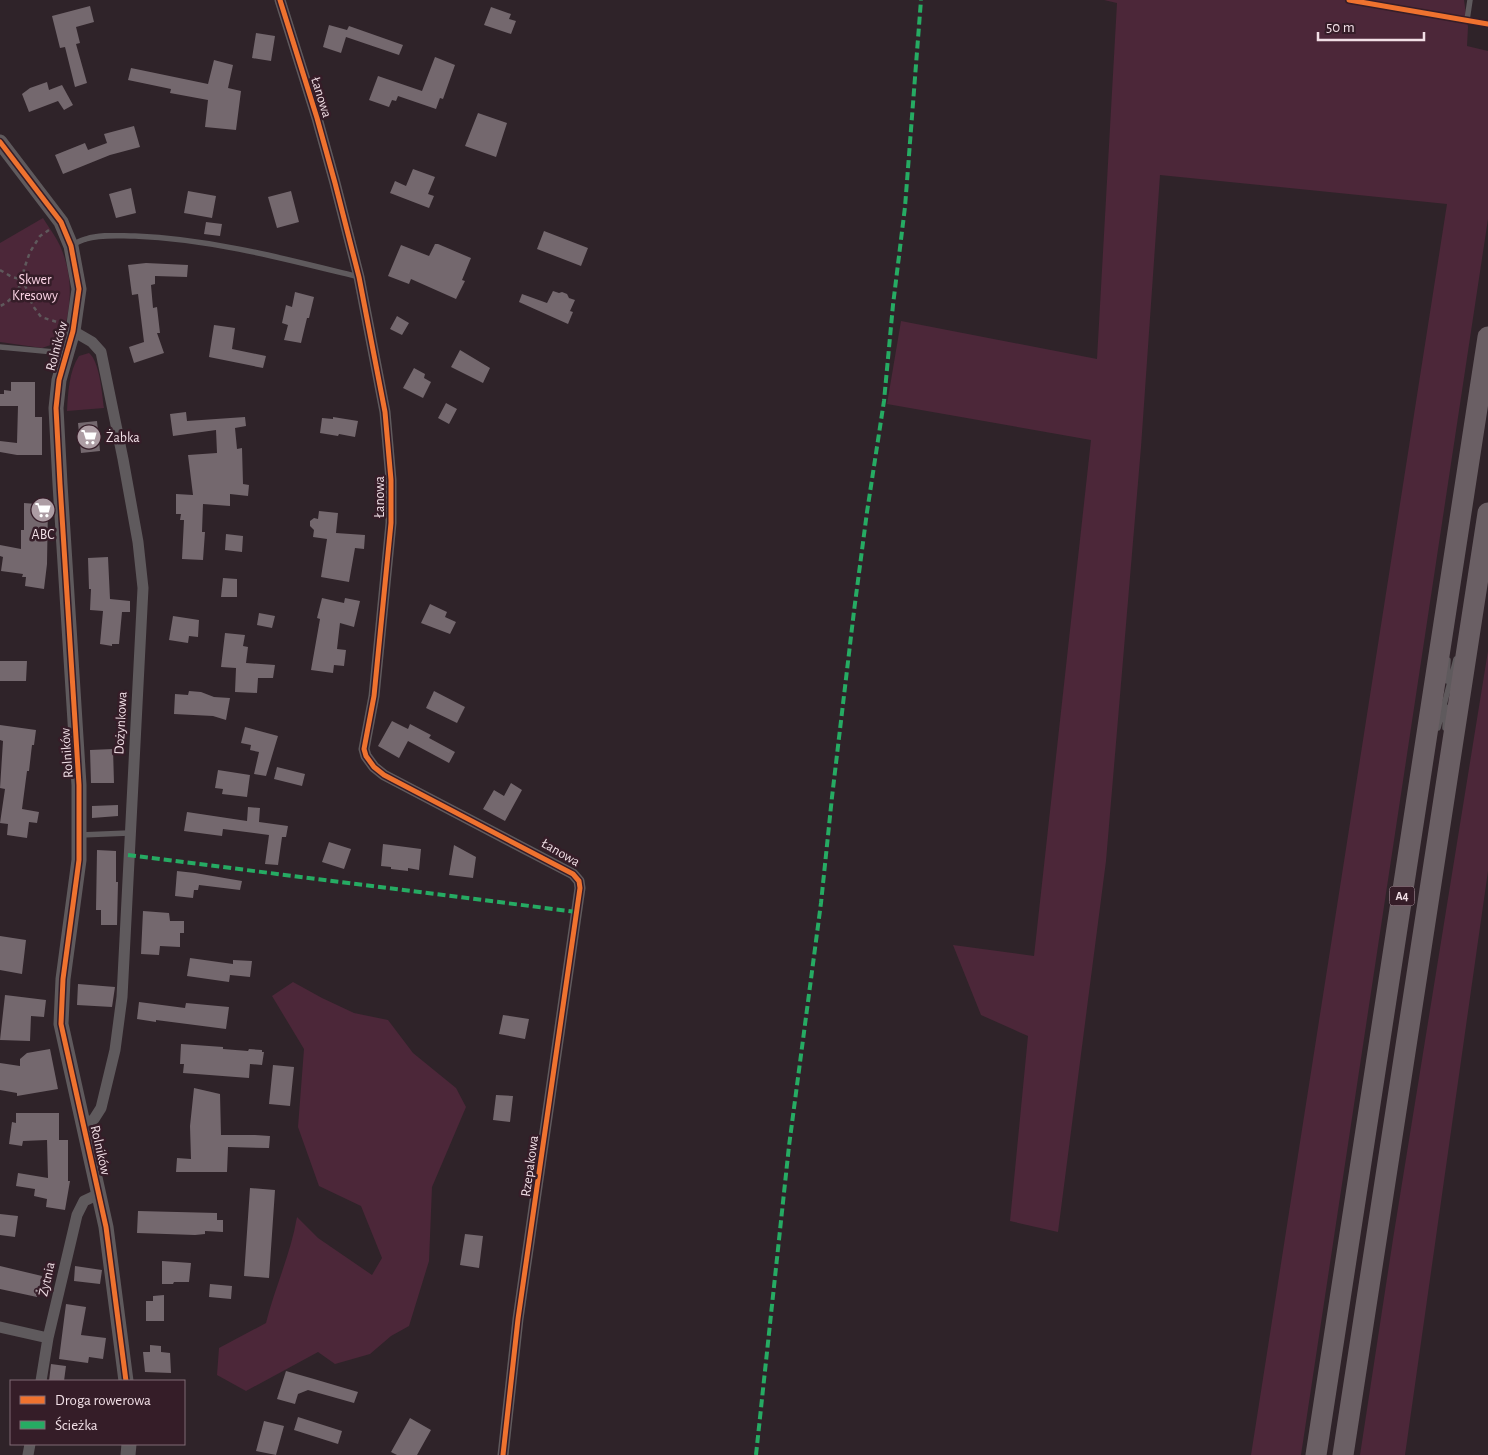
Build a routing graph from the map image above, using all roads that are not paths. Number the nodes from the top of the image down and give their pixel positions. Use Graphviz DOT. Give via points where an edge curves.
graph roads {
  1 [pos="280,0"];
  2 [pos="1349,0"];
  3 [pos="1470,0"];
  4 [pos="1467,20"];
  5 [pos="1488,24"];
  6 [pos="0,142"];
  7 [pos="71,246"];
  8 [pos="359,277"];
  9 [pos="68,328"];
  10 [pos="1488,337"];
  11 [pos="0,347"];
  12 [pos="66,353"];
  13 [pos="1488,513"];
  14 [pos="1453,563"];
  15 [pos="1479,568"];
  16 [pos="1450,628"];
  17 [pos="1463,631"];
  18 [pos="1458,649"];
  19 [pos="1448,656"];
  20 [pos="1446,694"];
  21 [pos="1437,730"];
  22 [pos="1445,731"];
  23 [pos="1430,758"];
  24 [pos="1443,759"];
  25 [pos="1414,822"];
  26 [pos="1440,824"];
  27 [pos="129,833"];
  28 [pos="80,835"];
  29 [pos="579,881"];
  30 [pos="84,1126"];
  31 [pos="99,1194"];
  32 [pos="0,1327"];
  33 [pos="48,1338"];
  34 [pos="40,1380"];
  35 [pos="126,1380"];
  36 [pos="502,1455"];
  37 [pos="1316,1455"];
  38 [pos="1343,1455"];
  1 -- 8 [label="street, Łanowa" via="317,118"];
  2 -- 4 [label="lane"];
  3 -- 4 [label="lane"];
  4 -- 5 [label="lane"];
  6 -- 7 [label="street, Rolników" via="61,222"];
  7 -- 8 [label="lane" via="95,236 154,237 286,259"];
  7 -- 9 [label="street, Rolników" via="79,289"];
  8 -- 29 [label="street, Łanowa" via="385,412 391,480 388,566 374,696 365,742 366,756 384,775 573,874"];
  9 -- 12 [label="street, Rolników"];
  9 -- 27 [label="street, Dożynkowa" via="92,342 101,352 142,565"];
  10 -- 14 [label="highway, A4"];
  11 -- 12 [label="lane"];
  12 -- 28 [label="street, Rolników" via="57,394 57,431"];
  13 -- 15 [label="highway, A4"];
  14 -- 16 [label="lane"];
  14 -- 25 [label="highway, A4"];
  15 -- 17 [label="lane"];
  15 -- 26 [label="highway, A4"];
  18 -- 20 [label="lane"];
  19 -- 20 [label="lane"];
  20 -- 21 [label="lane"];
  20 -- 22 [label="lane"];
  23 -- 25 [label="lane"];
  24 -- 26 [label="lane"];
  25 -- 37 [label="highway, A4"];
  26 -- 38 [label="highway, A4"];
  27 -- 28 [label="lane"];
  27 -- 30 [label="street, Dożynkowa" via="119,1026 102,1108"];
  28 -- 30 [label="street, Rolników" via="61,1013 63,1038"];
  29 -- 36 [label="street, Rzepakowa"];
  30 -- 31 [label="street, Rolników"];
  31 -- 33 [label="street, Żytnia" via="84,1202 77,1215"];
  31 -- 35 [label="street, Rolników" via="110,1247"];
  32 -- 33 [label="street"];
  33 -- 34 [label="street, Żytnia"];
}
